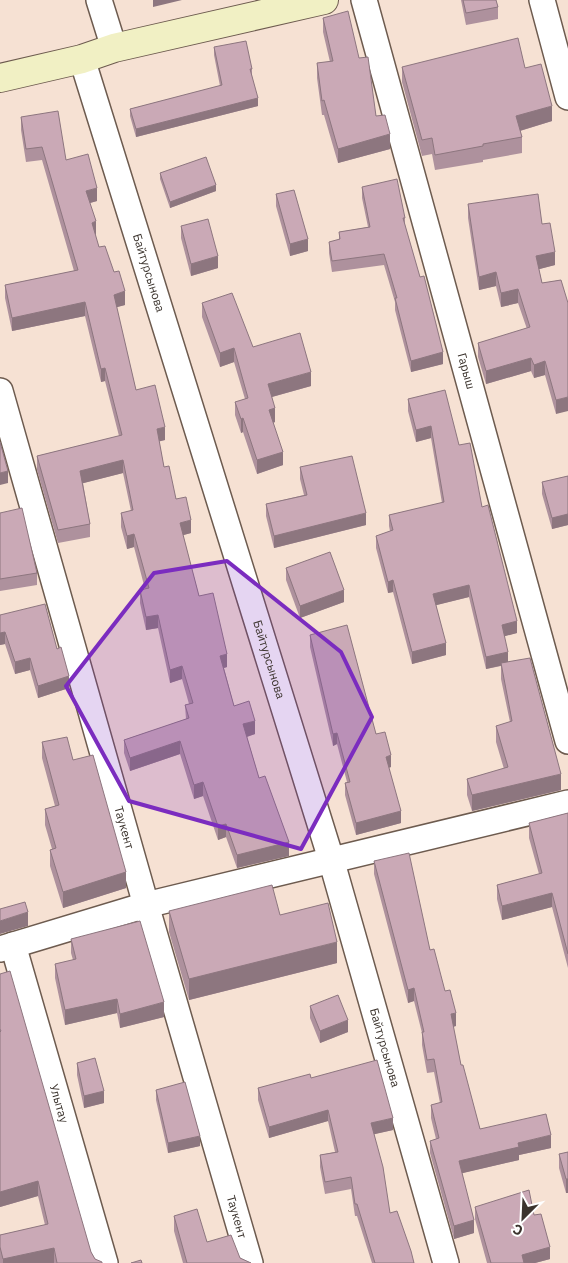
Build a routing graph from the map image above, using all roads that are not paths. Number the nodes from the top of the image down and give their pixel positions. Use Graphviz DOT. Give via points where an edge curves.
graph roads {
  1 [pos="99,0"];
  2 [pos="324,0"];
  3 [pos="364,0"];
  4 [pos="542,0"];
  5 [pos="114,48"];
  6 [pos="82,59"];
  7 [pos="0,78"];
  8 [pos="568,97"];
  9 [pos="0,391"];
  10 [pos="568,741"];
  11 [pos="568,804"];
  12 [pos="331,859"];
  13 [pos="146,905"];
  14 [pos="6,947"];
  15 [pos="105,1263"];
  16 [pos="250,1263"];
  17 [pos="446,1263"];
  1 -- 5 [label="street"];
  2 -- 5 [label="main road"];
  3 -- 10 [label="street, Гарыш"];
  4 -- 8 [label="street"];
  5 -- 6 [label="main road"];
  6 -- 7 [label="main road"];
  6 -- 12 [label="street, Байтурсынова"];
  9 -- 13 [label="street, Таукент"];
  11 -- 12 [label="street"];
  12 -- 13 [label="street"];
  12 -- 17 [label="street, Байтурсынова"];
  13 -- 14 [label="street"];
  13 -- 16 [label="street, Таукент"];
  14 -- 15 [label="street, Улытау"];
}
